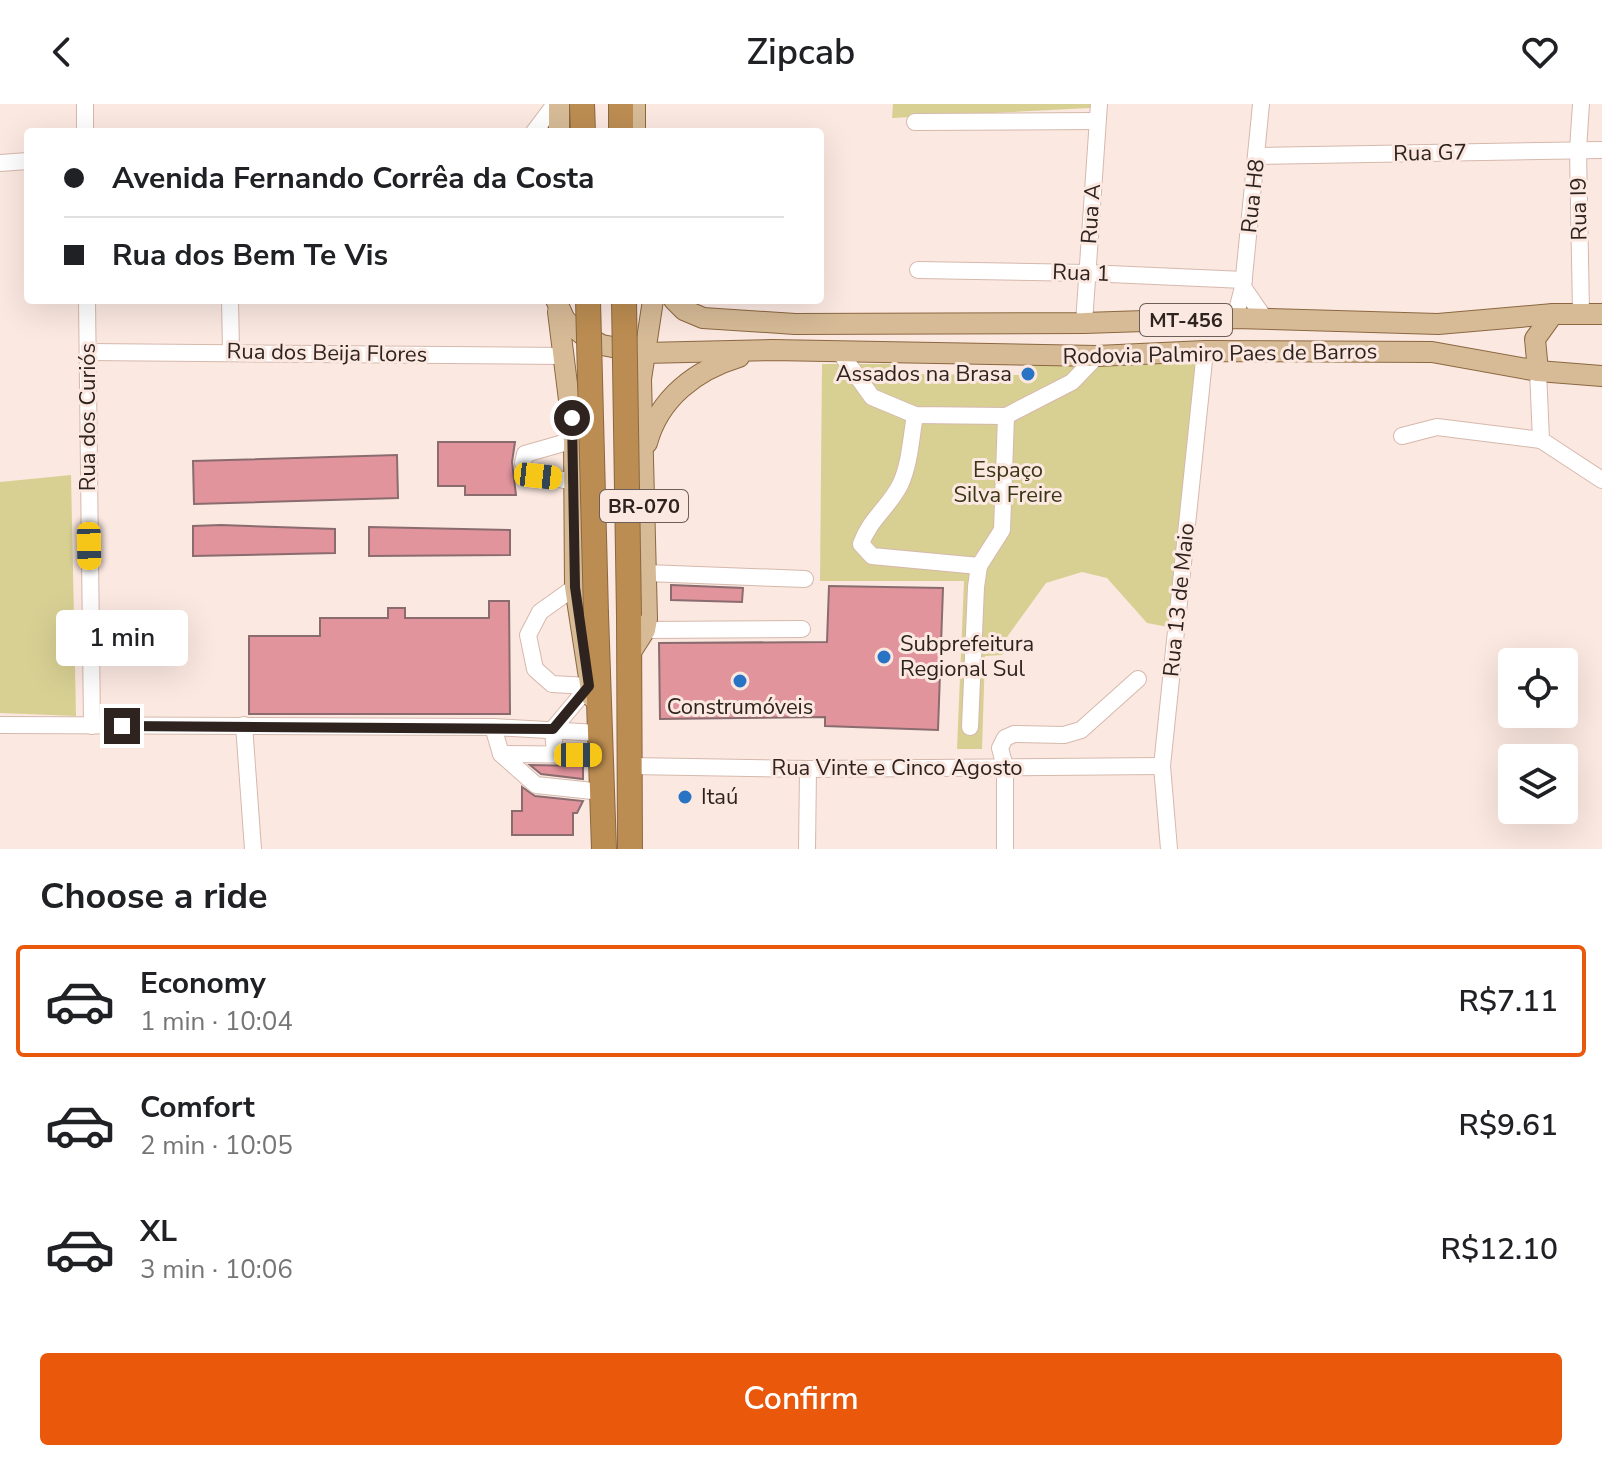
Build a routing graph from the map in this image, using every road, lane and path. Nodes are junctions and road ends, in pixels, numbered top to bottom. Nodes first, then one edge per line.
1 (85, 104) edge
2 (557, 104) edge
3 (582, 104) edge
4 (621, 104) edge
5 (635, 104) edge
6 (1261, 104) edge
7 (1581, 104) edge
8 (1098, 112) edge
9 (915, 122) dead end
10 (85, 128) edge
11 (537, 128) edge
12 (559, 128) edge
13 (583, 128) edge
14 (621, 128) edge
15 (635, 128) edge
16 (1578, 150) junction
17 (1602, 150) edge
18 (1258, 156) junction
19 (24, 161) edge
20 (0, 163) edge
21 (918, 270) dead end
22 (1087, 273) junction
23 (1243, 284) junction
24 (87, 304) edge
25 (230, 304) edge
26 (557, 304) edge
27 (558, 304) edge
28 (588, 304) edge
29 (624, 304) edge
30 (652, 304) edge
31 (679, 304) edge
32 (1581, 313) junction
33 (1553, 314) junction
34 (1602, 314) edge
35 (1235, 318) junction
36 (1265, 319) junction
37 (1084, 323) junction
38 (772, 350) junction
39 (231, 351) junction
40 (839, 351) junction
41 (1205, 351) junction
42 (88, 352) junction
43 (644, 353) junction
44 (565, 356) junction
45 (1097, 356) junction
46 (1538, 371) junction
47 (1602, 376) edge
48 (915, 415) junction
49 (1006, 416) junction
50 (1402, 436) dead end
51 (574, 440) junction
52 (1541, 440) junction
53 (643, 458) junction
54 (1602, 480) edge
55 (574, 482) junction
56 (979, 566) junction
57 (646, 573) junction
58 (805, 579) dead end
59 (575, 587) junction
60 (637, 623) junction
61 (802, 629) dead end
62 (1138, 679) dead end
63 (589, 686) junction
64 (0, 725) edge
65 (244, 725) junction
66 (92, 726) junction
67 (493, 727) junction
68 (970, 727) dead end
69 (553, 729) junction
70 (599, 737) junction
71 (501, 754) junction
72 (555, 754) junction
73 (631, 766) junction
74 (1162, 766) junction
75 (1005, 767) junction
76 (808, 769) junction
77 (602, 792) junction
78 (253, 849) edge
79 (604, 849) edge
80 (630, 849) edge
81 (807, 849) edge
82 (1005, 849) edge
83 (1169, 849) edge

1 - 10 street
2 - 11 street
2 - 12 main road
3 - 13 highway
4 - 14 highway
5 - 15 main road
6 - 18 street, Rua H8
7 - 16 street, Rua I9
8 - 9 street
8 - 22 street, Rua A
16 - 17 street, Rua G7
16 - 18 street, Rua G7
16 - 32 street, Rua I9
18 - 23 street, Rua H8
19 - 20 street
21 - 22 street, Rua 1
22 - 23 street, Rua 1
22 - 37 street, Rua A
23 - 35 street, Rua H8
23 - 36 street
24 - 42 street, Rua dos Curiós
25 - 39 street
26 - 44 main road, BR-070
27 - 43 main road, BR-070
28 - 70 highway, bridge
29 - 60 highway, bridge
30 - 43 main road, BR-070
31 - 37 main road, Rodovia Palmiro Paes de Barros / MT-456
32 - 33 main road, Rodovia Palmiro Paes de Barros / MT-456
32 - 34 main road, Rodovia Palmiro Paes de Barros / MT-456
33 - 36 main road, Rodovia Palmiro Paes de Barros / MT-456
33 - 46 main road
35 - 36 main road, Rodovia Palmiro Paes de Barros / MT-456
35 - 37 main road, Rodovia Palmiro Paes de Barros / MT-456
38 - 40 main road, Rodovia Palmiro Paes de Barros / MT-456
38 - 43 main road, Rodovia Palmiro Paes de Barros / MT-456
38 - 53 main road, MT-456
39 - 42 street, Rua dos Beija Flores
39 - 44 street, Rua dos Beija Flores
40 - 45 main road, Rodovia Palmiro Paes de Barros / MT-456
40 - 48 street
41 - 45 main road, Rodovia Palmiro Paes de Barros / MT-456
41 - 46 main road, Rodovia Palmiro Paes de Barros / MT-456
41 - 74 street, Rua 13 de Maio
42 - 66 street, Rua dos Curiós
43 - 53 main road, BR-070
44 - 51 main road, BR-070
45 - 49 street
46 - 47 main road, Rodovia Palmiro Paes de Barros / MT-456
46 - 52 street
48 - 49 street
48 - 56 street
49 - 56 street
50 - 52 street
51 - 55 main road, BR-070
51 - 55 street
52 - 54 street
53 - 57 main road, BR-070
55 - 59 main road, BR-070
56 - 68 street
57 - 58 street
57 - 60 main road, BR-070
59 - 63 main road, BR-070
59 - 63 street
60 - 61 street
60 - 73 highway
62 - 75 street
63 - 69 street
63 - 70 main road, BR-070
64 - 66 street
65 - 66 street
65 - 67 street
65 - 78 street
67 - 69 street
67 - 71 street
69 - 70 street
69 - 72 street
70 - 72 street
70 - 77 highway
71 - 72 street
71 - 77 street
73 - 76 street, Rua Vinte e Cinco Agosto
73 - 80 highway
74 - 75 street, Rua Vinte e Cinco Agosto
74 - 83 street, Rua 13 de Maio
75 - 76 street, Rua Vinte e Cinco Agosto
75 - 82 street
76 - 81 street
77 - 79 highway

